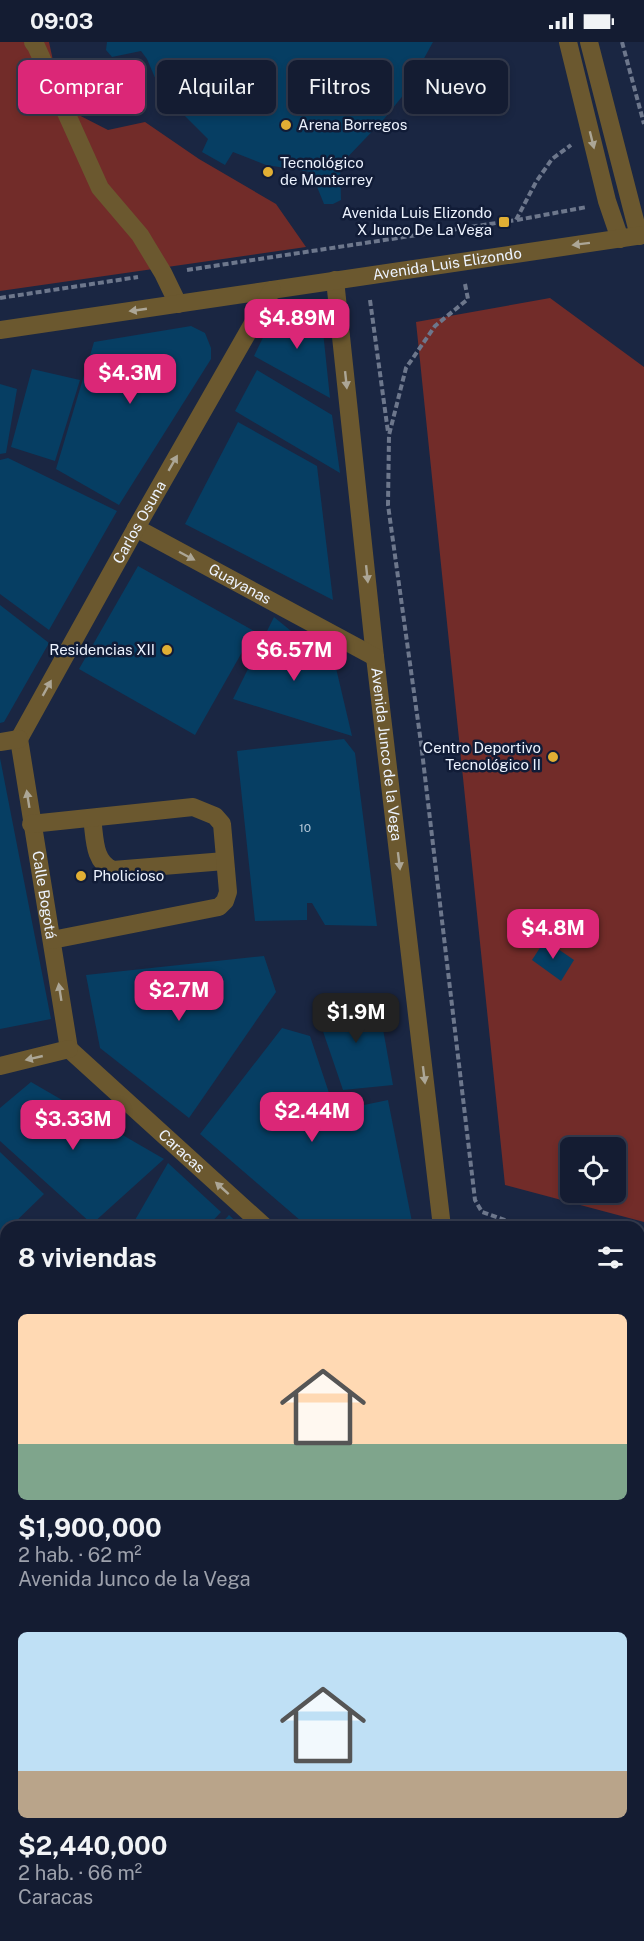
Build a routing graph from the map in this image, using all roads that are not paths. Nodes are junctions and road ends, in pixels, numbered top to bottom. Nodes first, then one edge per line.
1 (33, 42) edge
2 (568, 42) edge
3 (589, 42) edge
4 (634, 236) edge
5 (335, 280) junction
6 (272, 290) junction
7 (178, 304) junction
8 (0, 330) edge
9 (136, 528) junction
10 (375, 657) junction
11 (19, 739) junction
12 (0, 742) edge
13 (92, 818) junction
14 (32, 824) junction
15 (225, 861) junction
16 (52, 940) junction
17 (69, 1049) junction
18 (0, 1066) edge
19 (259, 1221) edge
20 (441, 1221) edge

1 - 7 street
2 -> 4 street
3 - 4 street
4 -> 5 street, Avenida Luis Elizondo
5 - 6 street, Avenida Luis Elizondo
5 -> 10 street, Avenida Junco de la Vega
6 - 7 street, Avenida Luis Elizondo
9 -> 6 street, Carlos Osuna
7 -> 8 street, Avenida Luis Elizondo
9 -> 10 street, Guayanas
11 -> 9 street, Carlos Osuna
10 -> 20 street, Avenida Junco de la Vega
11 - 12 street
14 -> 11 street, Calle Bogotá
13 - 14 street
13 - 15 street
13 - 15 street
14 - 16 street, Calle Bogotá
15 - 16 street
17 -> 16 street, Calle Bogotá
17 -> 18 street
19 -> 17 street, Caracas

